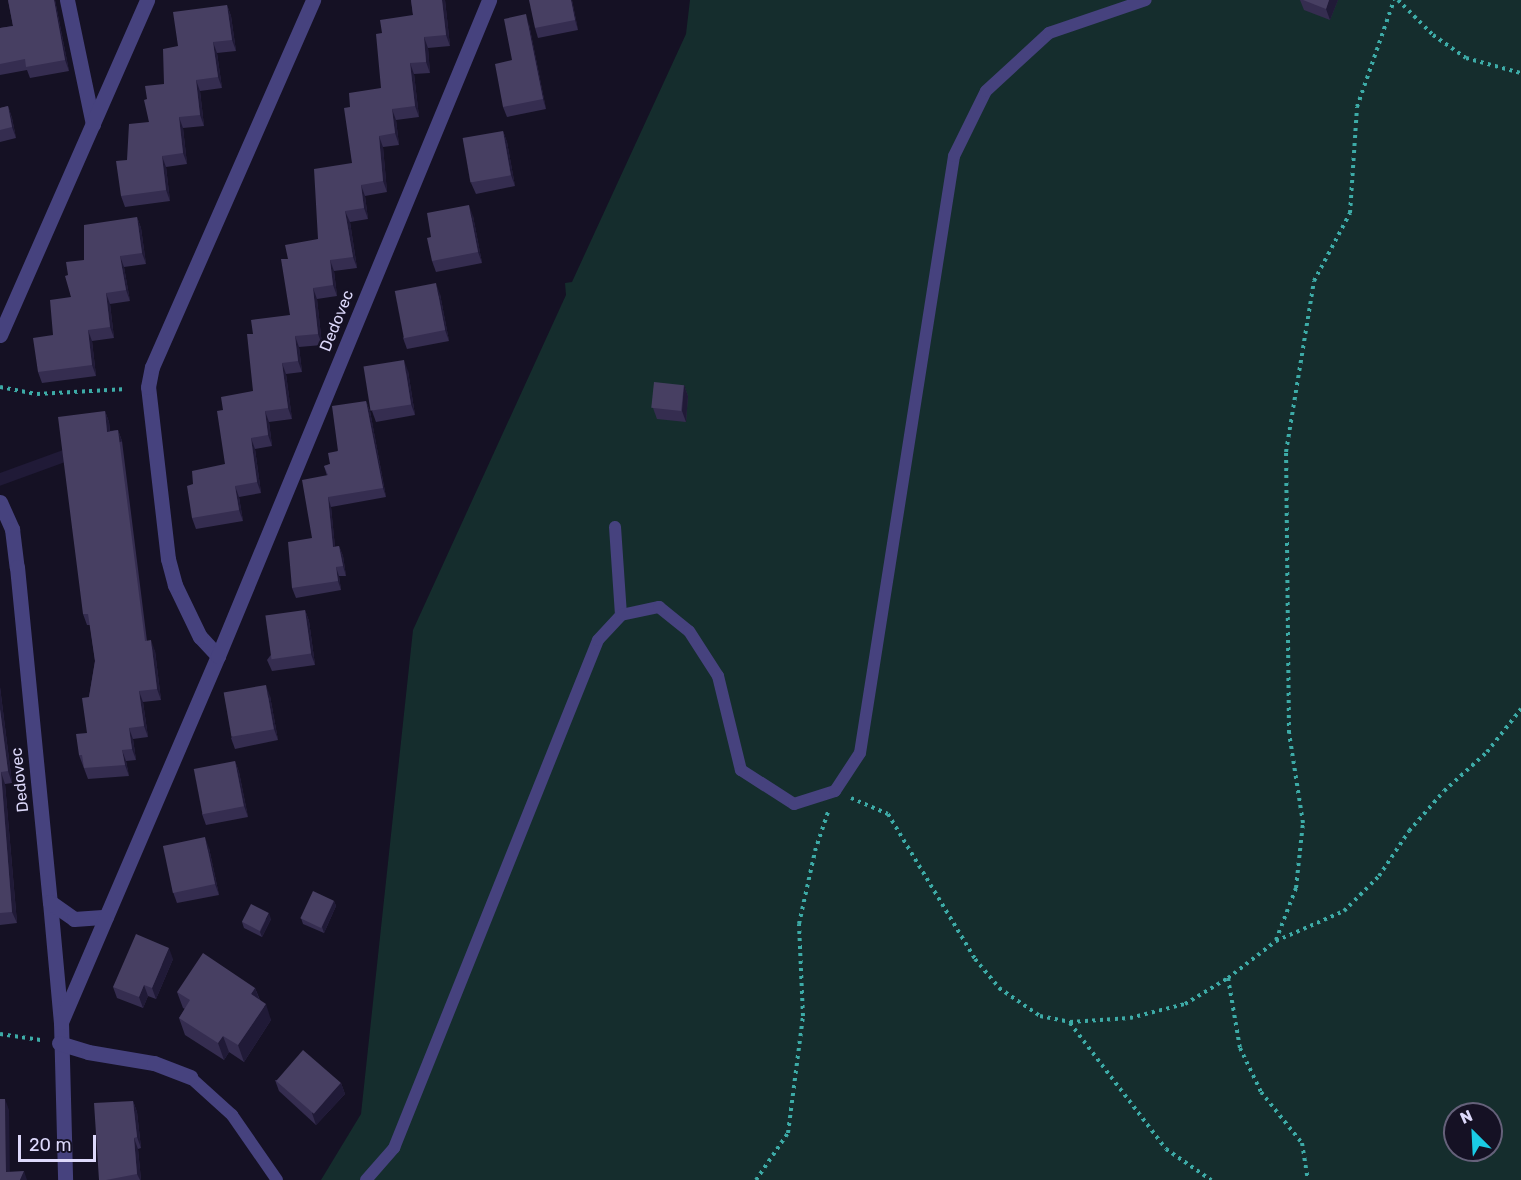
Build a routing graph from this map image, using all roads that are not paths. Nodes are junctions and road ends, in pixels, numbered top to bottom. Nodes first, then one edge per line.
1 (68, 0) edge
2 (147, 0) edge
3 (314, 0) edge
4 (489, 0) edge
5 (1146, 0) edge
6 (93, 124) junction
7 (0, 335) edge
8 (0, 502) edge
9 (615, 527) dead end
10 (621, 615) junction
11 (218, 656) junction
12 (50, 902) junction
13 (106, 917) junction
14 (61, 1022) junction
15 (59, 1043) junction
16 (190, 1077) joint
17 (65, 1180) edge
18 (277, 1180) edge
19 (366, 1180) edge

1 - 6 street
2 - 6 street
3 - 11 street
4 - 11 street, Dedovec
5 - 10 lane
6 - 7 street
8 - 12 street, Dedovec
9 - 10 lane
10 - 19 lane
11 - 13 street, Dedovec
12 - 13 street
12 - 14 street, Dedovec
13 - 14 street, Dedovec
14 - 15 street, Dedovec
15 - 16 street
15 - 17 street, Dedovec
16 - 18 lane

